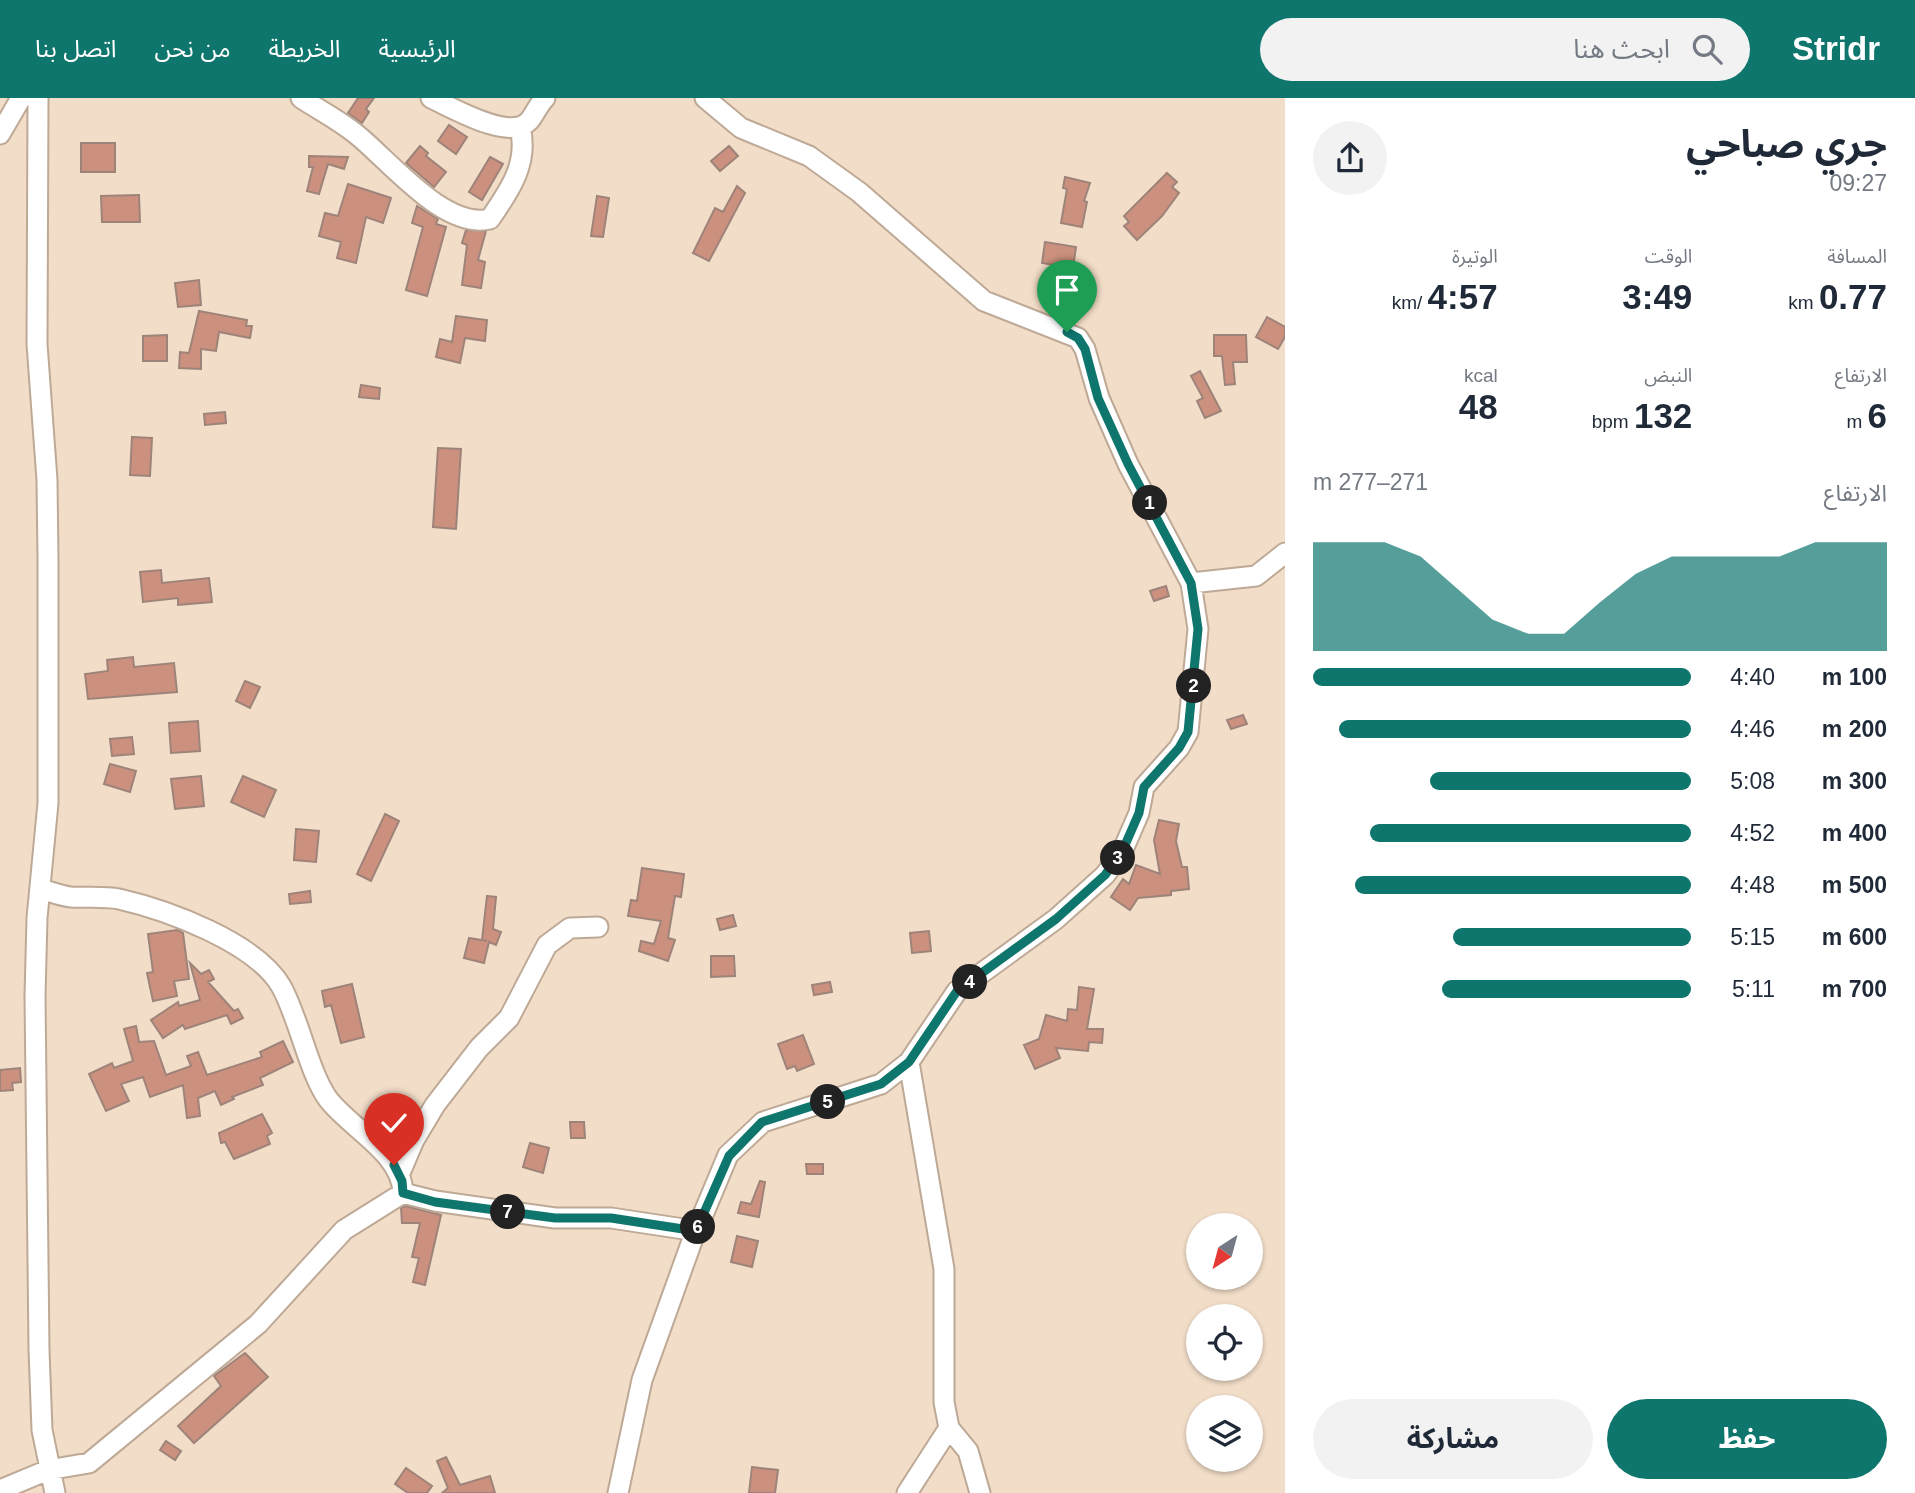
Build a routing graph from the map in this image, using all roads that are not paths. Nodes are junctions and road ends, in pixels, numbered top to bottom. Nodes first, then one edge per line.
1 (21, 98) edge
2 (38, 98) edge
3 (301, 98) edge
4 (431, 98) edge
5 (544, 98) edge
6 (705, 98) edge
7 (520, 127) junction
8 (0, 134) edge
9 (1285, 553) edge
10 (1191, 583) junction
11 (40, 888) junction
12 (598, 927) dead end
13 (909, 1062) junction
14 (400, 1173) junction
15 (403, 1193) junction
16 (696, 1231) junction
17 (949, 1428) junction
18 (48, 1470) junction
19 (0, 1490) edge
20 (55, 1493) edge
21 (618, 1493) edge
22 (907, 1493) edge
23 (980, 1493) edge

1 - 8 street
2 - 11 street
3 - 7 street
4 - 7 street
5 - 7 street
6 - 10 street
9 - 10 street
10 - 13 street
11 - 14 street
11 - 18 street
12 - 14 street
13 - 16 street
13 - 17 street
14 - 15 street
15 - 16 street
15 - 18 street
16 - 21 street
17 - 22 street
17 - 23 street
18 - 19 street
18 - 20 street

